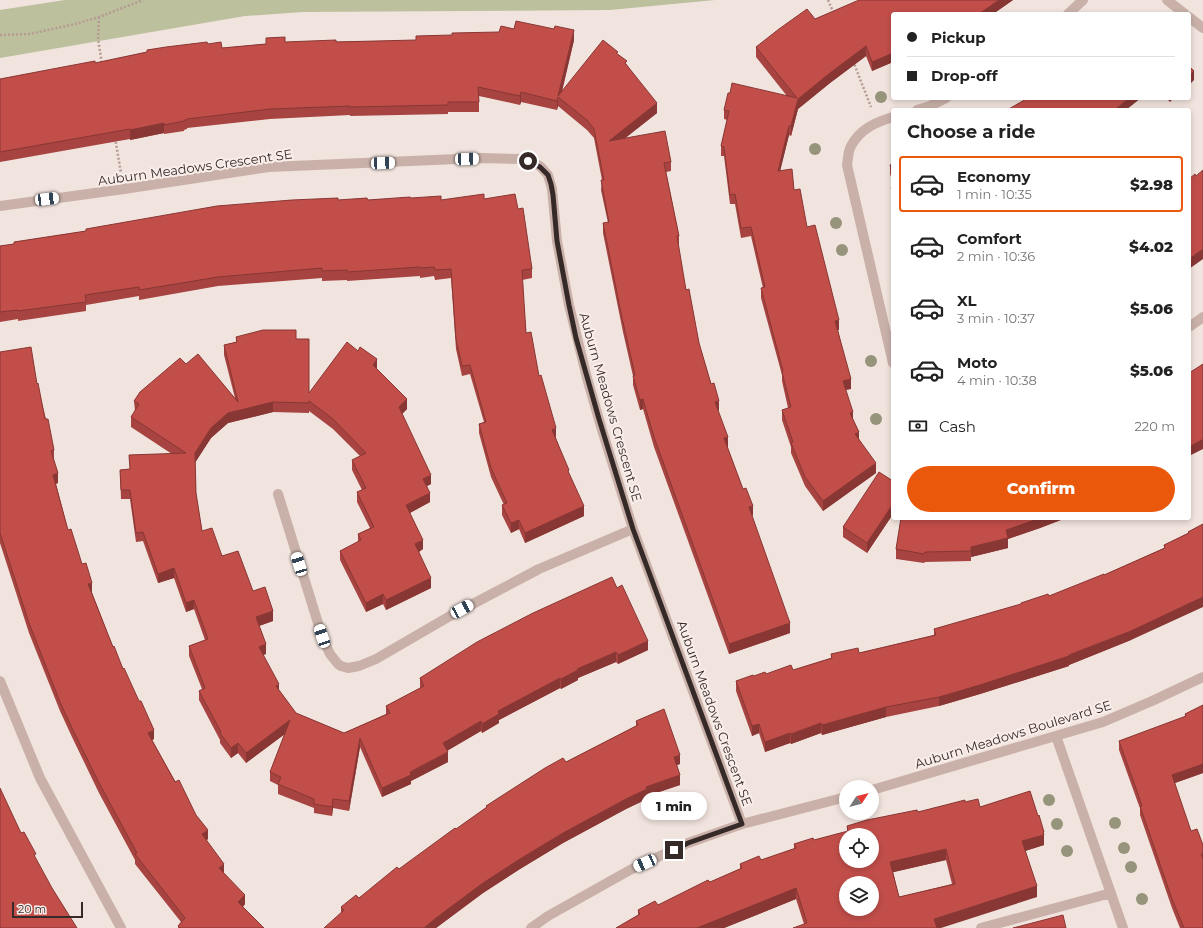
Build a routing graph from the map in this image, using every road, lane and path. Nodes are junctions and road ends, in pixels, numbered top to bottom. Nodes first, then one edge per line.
1 (143, 0) edge
2 (828, 0) edge
3 (1083, 0) edge
4 (1167, 0) edge
5 (1070, 12) edge
6 (1182, 12) edge
7 (834, 14) edge
8 (99, 17) junction
9 (1191, 19) edge
10 (1203, 28) edge
11 (0, 35) edge
12 (852, 57) edge
13 (103, 69) edge
14 (942, 100) edge
15 (923, 108) edge
16 (891, 118) edge
17 (876, 122) junction
18 (115, 137) edge
19 (124, 189) junction
20 (0, 206) edge
21 (1203, 317) edge
22 (1191, 326) edge
23 (891, 354) edge
24 (278, 494) dead end
25 (633, 529) junction
26 (1203, 677) edge
27 (0, 680) edge
28 (1056, 736) junction
29 (879, 788) edge
30 (839, 799) edge
31 (742, 824) junction
32 (1111, 893) junction
33 (121, 928) edge
34 (531, 928) edge
35 (982, 928) edge
36 (1123, 928) edge

1 - 8 path
2 - 7 path
3 - 5 street
4 - 6 street
8 - 11 path
8 - 13 path
9 - 10 street
12 - 17 path
14 - 15 street
16 - 17 street
17 - 23 street
18 - 19 path
19 - 20 street, Auburn Meadows Crescent SE
19 - 25 street, Auburn Meadows Crescent SE
21 - 22 street
24 - 25 street
25 - 31 street, Auburn Meadows Crescent SE
26 - 28 street, Auburn Meadows Boulevard SE
27 - 33 street
28 - 29 street, Auburn Meadows Boulevard SE
28 - 32 street
30 - 31 street
31 - 34 street
32 - 35 street
32 - 36 street

